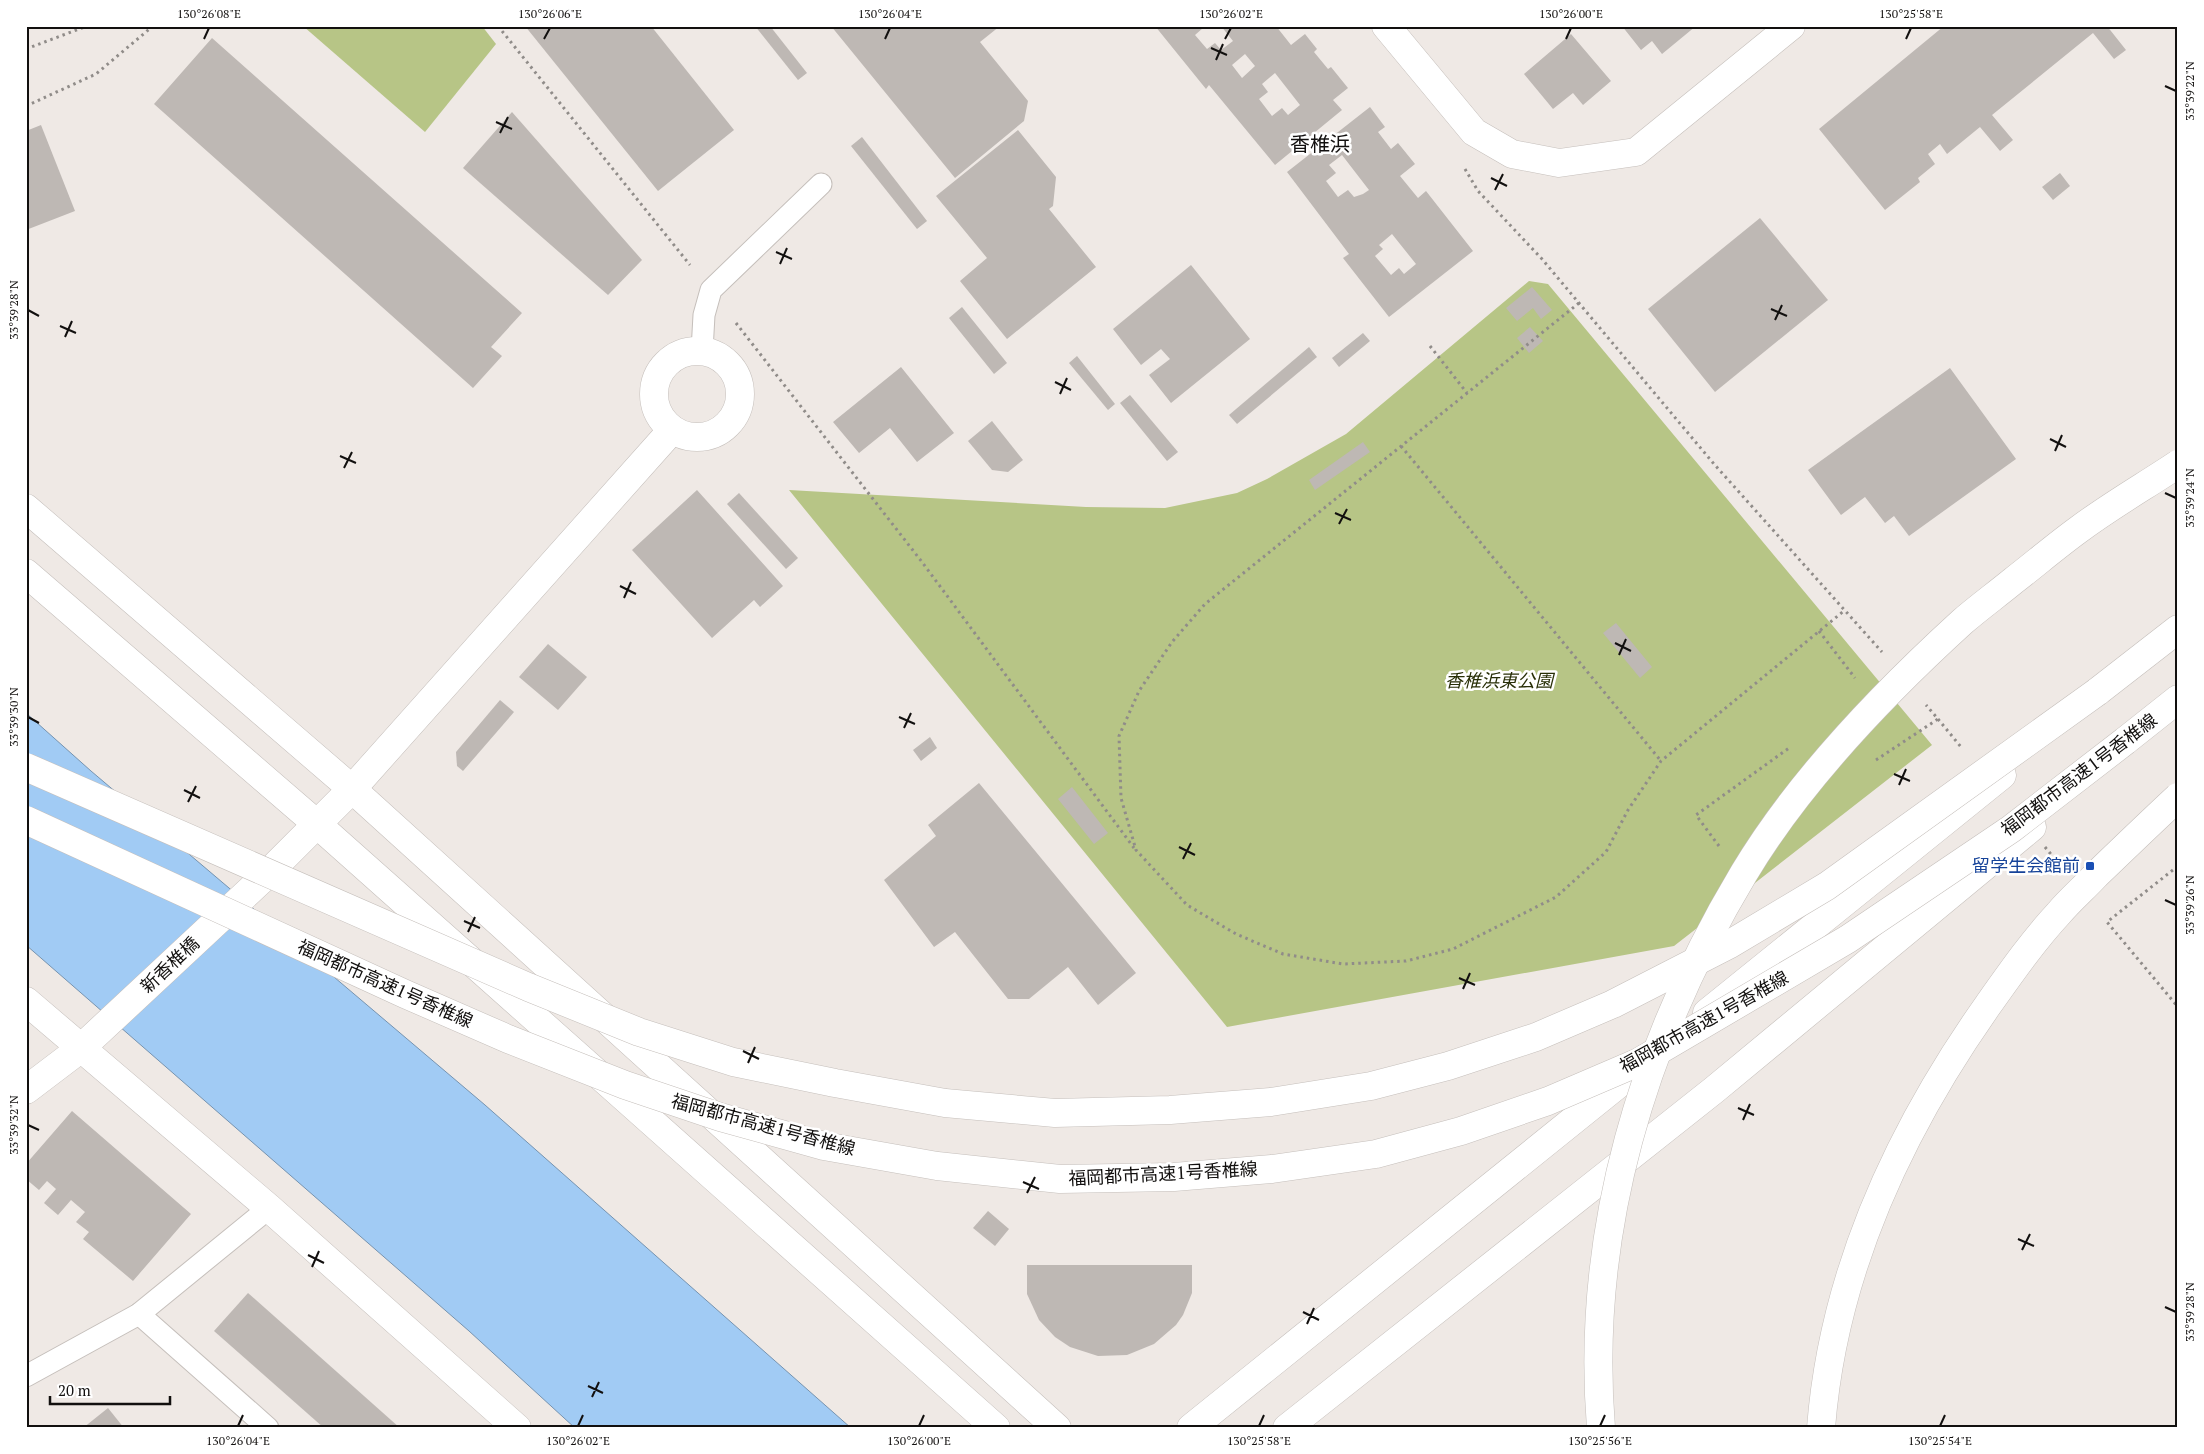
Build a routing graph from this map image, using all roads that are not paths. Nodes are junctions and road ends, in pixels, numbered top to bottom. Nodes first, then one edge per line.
1 (1386, 26) edge
2 (1791, 26) edge
3 (821, 184) dead end
4 (702, 351) junction
5 (672, 430) junction
6 (2178, 464) edge
7 (26, 508) edge
8 (26, 573) edge
9 (2178, 631) edge
10 (2178, 699) edge
11 (2178, 707) edge
12 (26, 767) edge
13 (352, 789) junction
14 (2178, 797) edge
15 (26, 820) edge
16 (318, 825) junction
17 (26, 1001) edge
18 (80, 1049) junction
19 (26, 1090) edge
20 (268, 1208) junction
21 (139, 1314) junction
22 (26, 1376) edge
23 (268, 1428) edge
24 (517, 1428) edge
25 (996, 1428) edge
26 (1056, 1428) edge
27 (1192, 1428) edge
28 (1286, 1428) edge
29 (1601, 1428) edge
30 (1821, 1428) edge

1 - 2 main road
3 - 4 lane
4 - 5 main road
4 - 5 main road
5 - 13 main road, 新香椎橋
6 - 29 main road, bridge
7 - 13 main road
8 - 16 main road
9 - 12 main road, bridge
9 - 27 main road
10 - 15 main road, 福岡都市高速1号香椎線, bridge
11 - 28 main road
13 - 16 main road, 新香椎橋
13 - 26 main road
14 - 30 main road, bridge
16 - 18 main road, 新香椎橋
16 - 25 main road
17 - 18 main road
18 - 19 main road, 新香椎橋
18 - 20 main road
20 - 21 lane
20 - 24 main road
21 - 22 lane
21 - 23 lane

